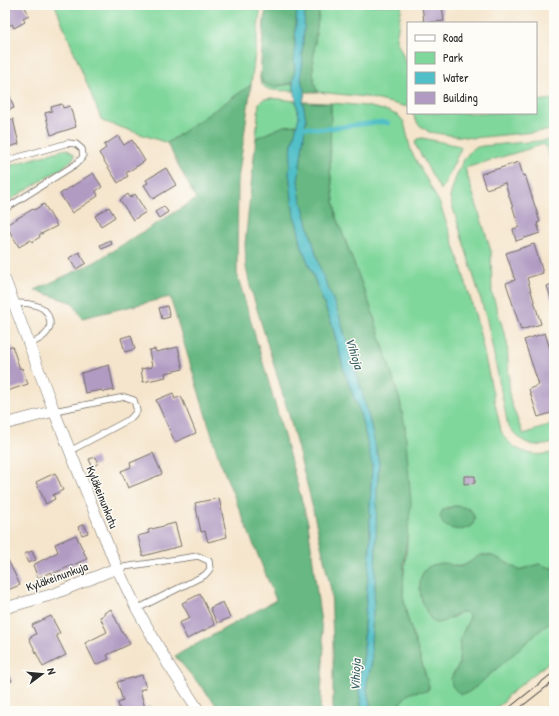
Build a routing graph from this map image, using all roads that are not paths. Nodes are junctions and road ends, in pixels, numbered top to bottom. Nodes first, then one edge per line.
1 (5, 161) edge
2 (5, 209) edge
3 (5, 280) edge
4 (14, 303) junction
5 (29, 344) junction
6 (54, 411) junction
7 (5, 424) edge
8 (70, 451) junction
9 (117, 568) junction
10 (5, 608) edge
11 (137, 609) junction
12 (199, 711) edge

1 - 2 lane
3 - 4 street, Kyläkeinunkatu
4 - 5 street, Kyläkeinunkatu
4 - 5 lane
5 - 6 street, Kyläkeinunkatu
6 - 7 street
6 - 8 street, Kyläkeinunkatu
6 - 8 lane
8 - 9 street, Kyläkeinunkatu
9 - 10 street, Kyläkeinunkuja
9 - 11 street, Kyläkeinunkatu
9 - 11 lane
11 - 12 street, Kyläkeinunkatu

